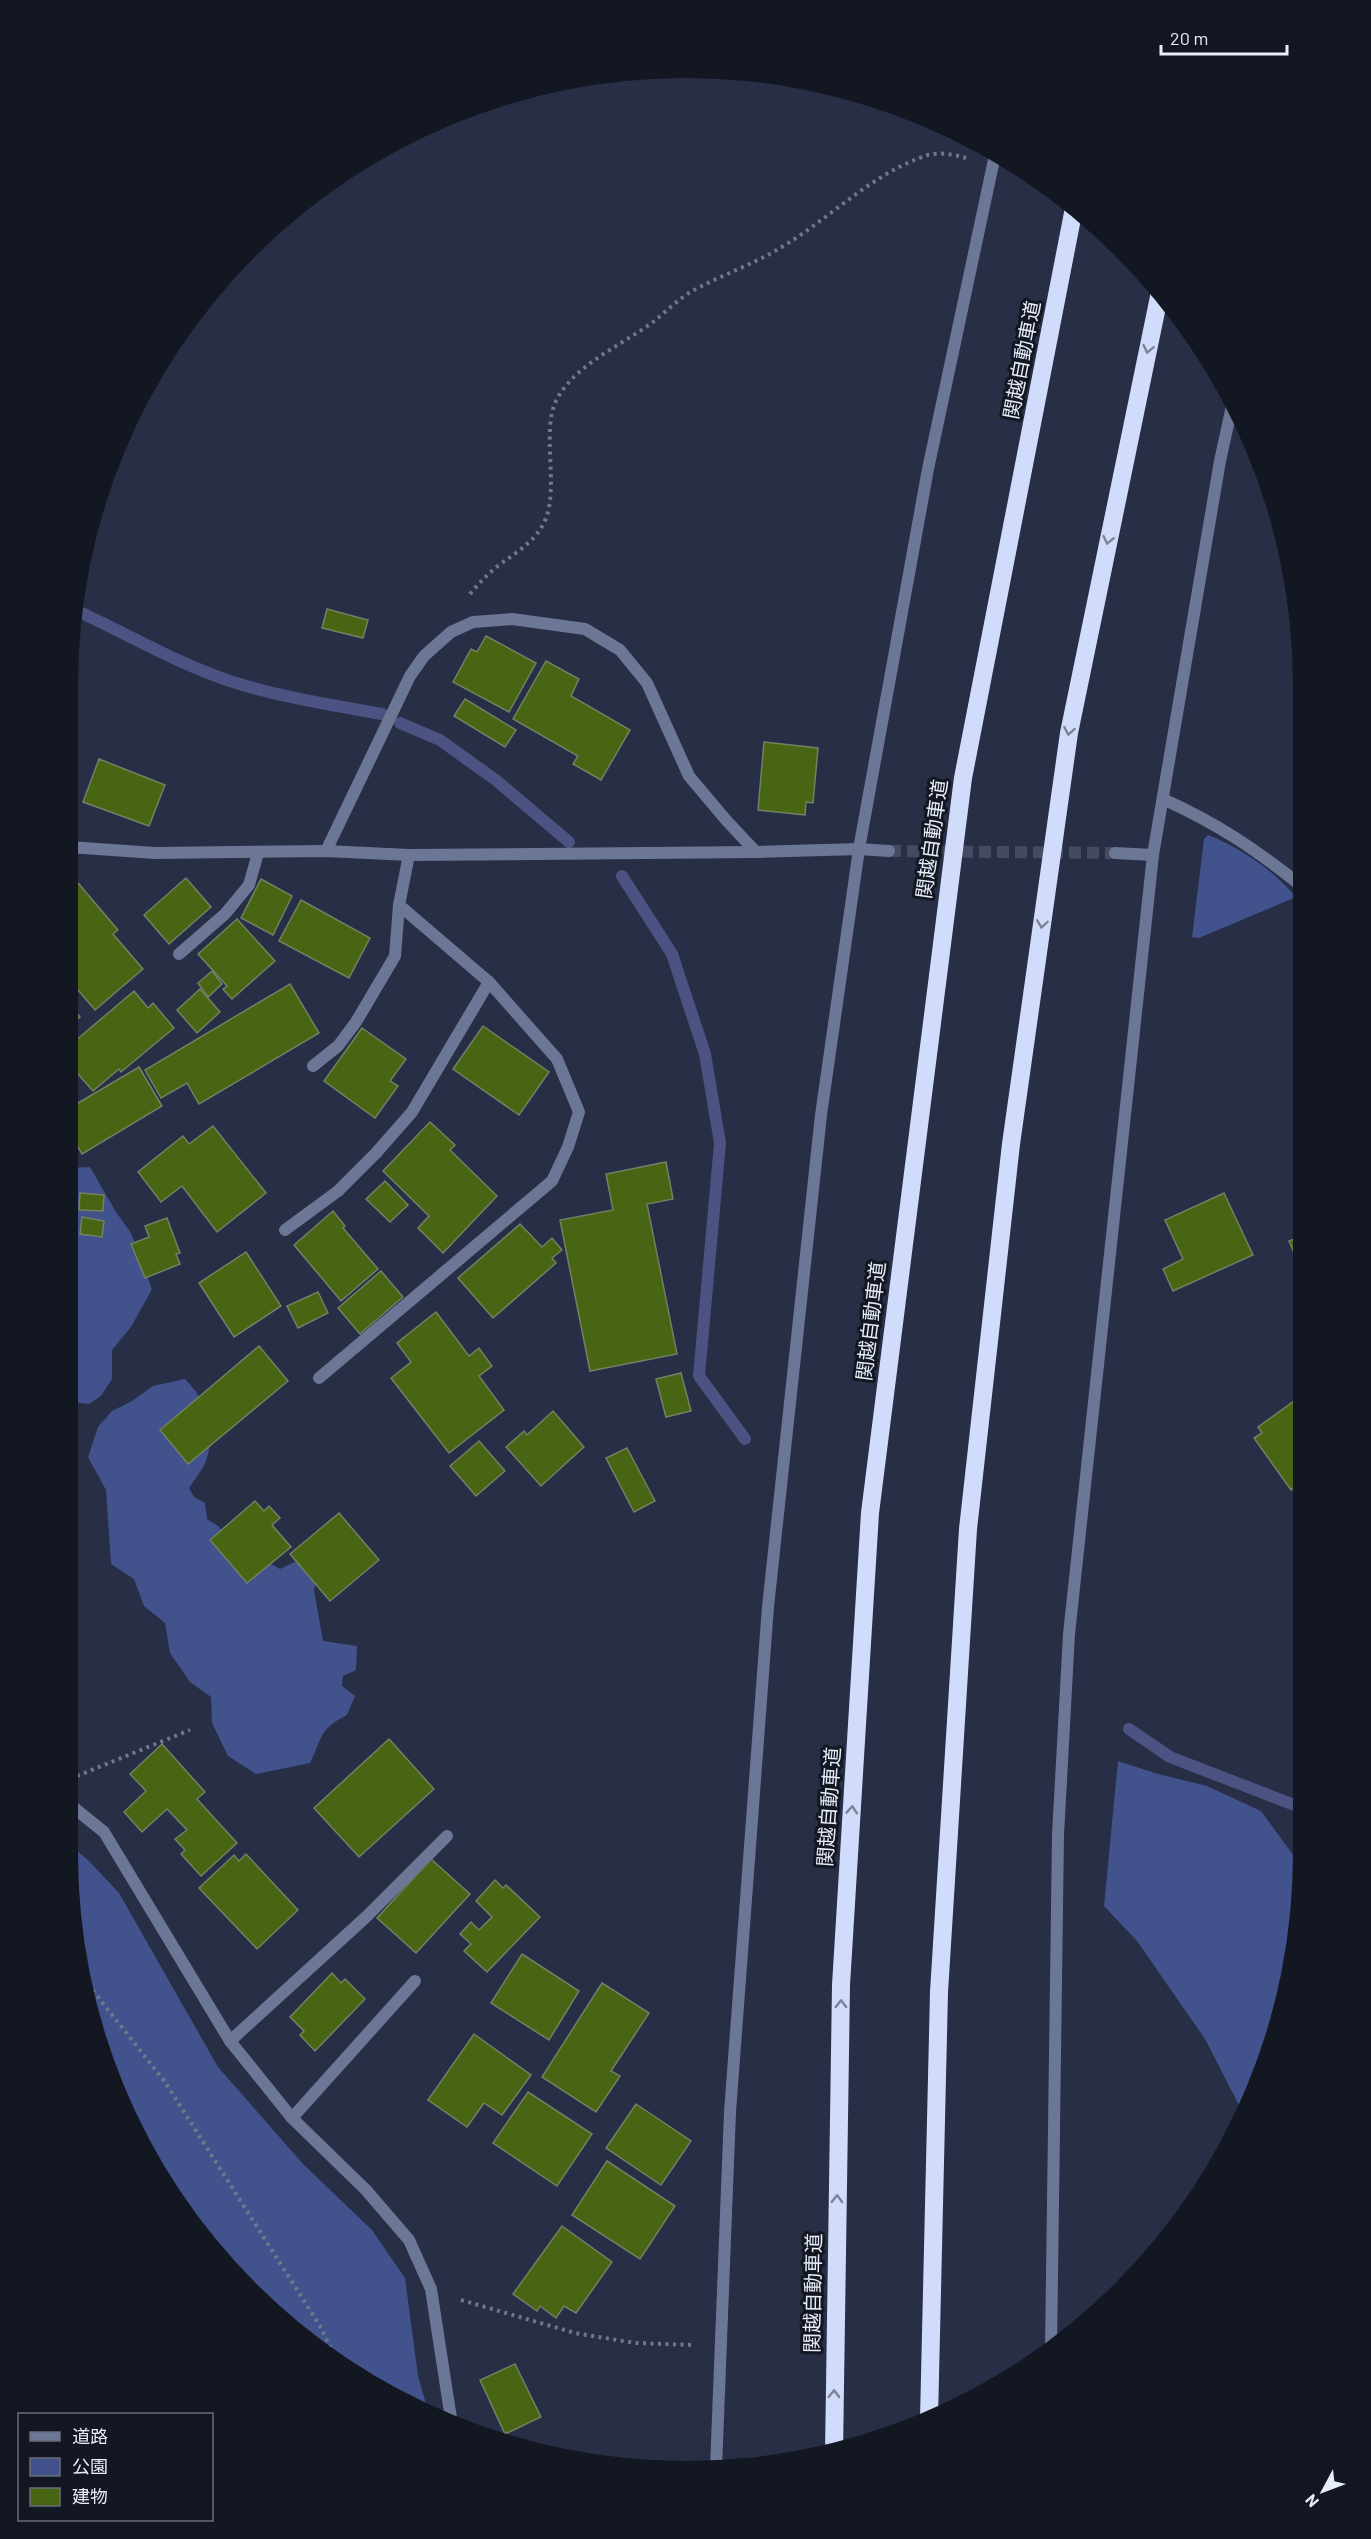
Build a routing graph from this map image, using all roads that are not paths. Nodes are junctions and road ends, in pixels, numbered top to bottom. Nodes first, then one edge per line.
1 (993, 161) edge
2 (1072, 218) edge
3 (1157, 304) edge
4 (1230, 416) edge
5 (1163, 799) junction
6 (78, 848) edge
7 (859, 849) junction
8 (326, 851) junction
9 (889, 851) tunnel mouth
10 (756, 852) junction
11 (258, 853) junction
12 (1115, 853) tunnel mouth
13 (409, 855) junction
14 (1153, 855) junction
15 (1293, 879) edge
16 (399, 905) junction
17 (179, 954) dead end
18 (489, 982) junction
19 (313, 1066) dead end
20 (285, 1230) dead end
21 (319, 1378) dead end
22 (78, 1811) edge
23 (447, 1836) dead end
24 (415, 1981) dead end
25 (230, 2041) junction
26 (292, 2118) junction
27 (1051, 2338) edge
28 (929, 2410) edge
29 (450, 2414) edge
30 (834, 2442) edge
31 (716, 2460) edge

1 - 7 street
30 -> 2 highway, 関越自動車道
3 -> 28 highway
4 - 5 street
5 - 14 street
5 - 15 street
6 - 11 street
7 - 9 street
7 - 10 street
7 - 31 street
8 - 10 street
8 - 11 street
8 - 13 street
10 - 13 street
11 - 17 street
12 - 14 street
13 - 16 street
14 - 27 street
16 - 18 street
16 - 19 street
18 - 20 street
18 - 21 street
22 - 25 street
23 - 25 street
24 - 26 street
25 - 26 street
26 - 29 street

